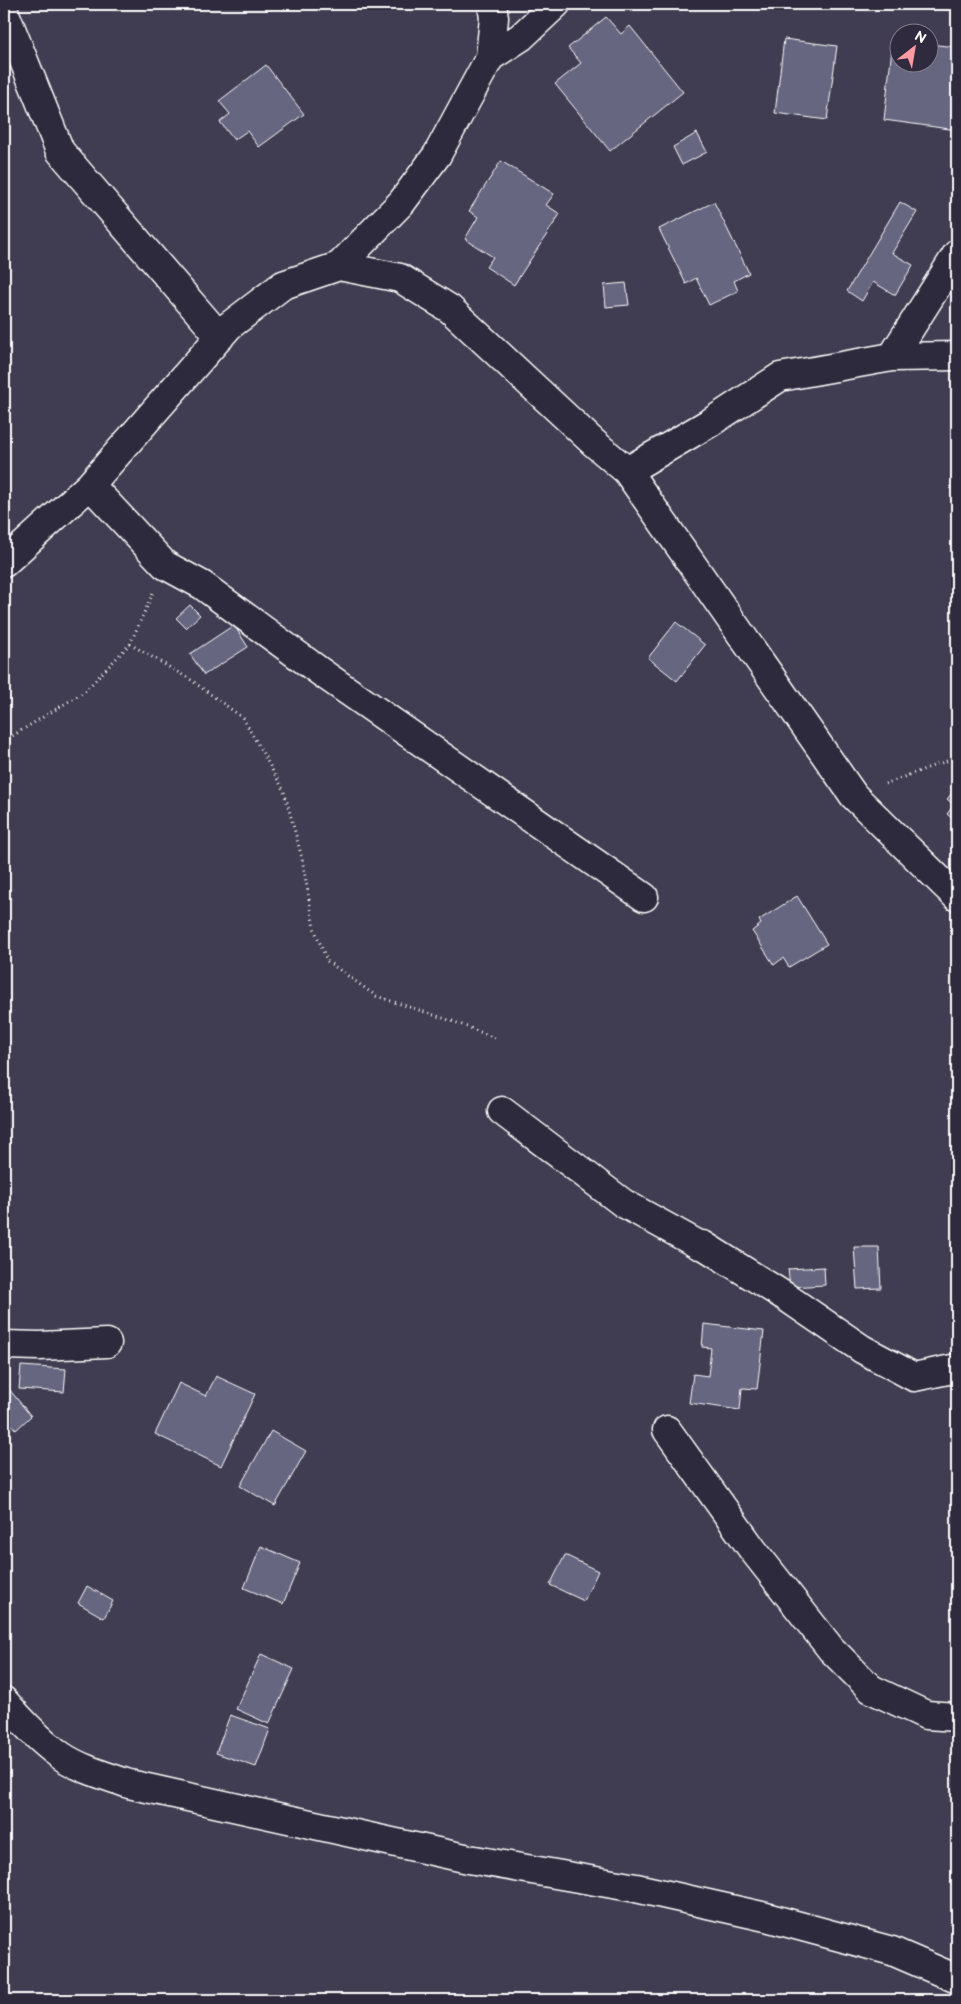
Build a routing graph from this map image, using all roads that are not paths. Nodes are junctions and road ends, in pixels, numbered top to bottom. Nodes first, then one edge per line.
1 (492, 4) edge
2 (556, 4) edge
3 (4, 11) edge
4 (490, 57) junction
5 (957, 254) edge
6 (339, 266) junction
7 (220, 337) junction
8 (957, 356) edge
9 (892, 357) junction
10 (627, 471) junction
11 (90, 486) junction
12 (4, 563) edge
13 (644, 897) dead end
14 (957, 897) edge
15 (502, 1111) dead end
16 (107, 1343) dead end
17 (4, 1345) edge
18 (957, 1368) edge
19 (667, 1430) dead end
20 (4, 1701) edge
21 (957, 1717) edge
22 (957, 1979) edge

1 - 4 street
2 - 4 street
3 - 7 street
4 - 6 street
5 - 9 street
6 - 7 street
6 - 10 street
7 - 11 street
8 - 9 street
9 - 10 street
10 - 14 street
11 - 12 street
11 - 13 street
15 - 18 street
16 - 17 street
19 - 21 street
20 - 22 street

